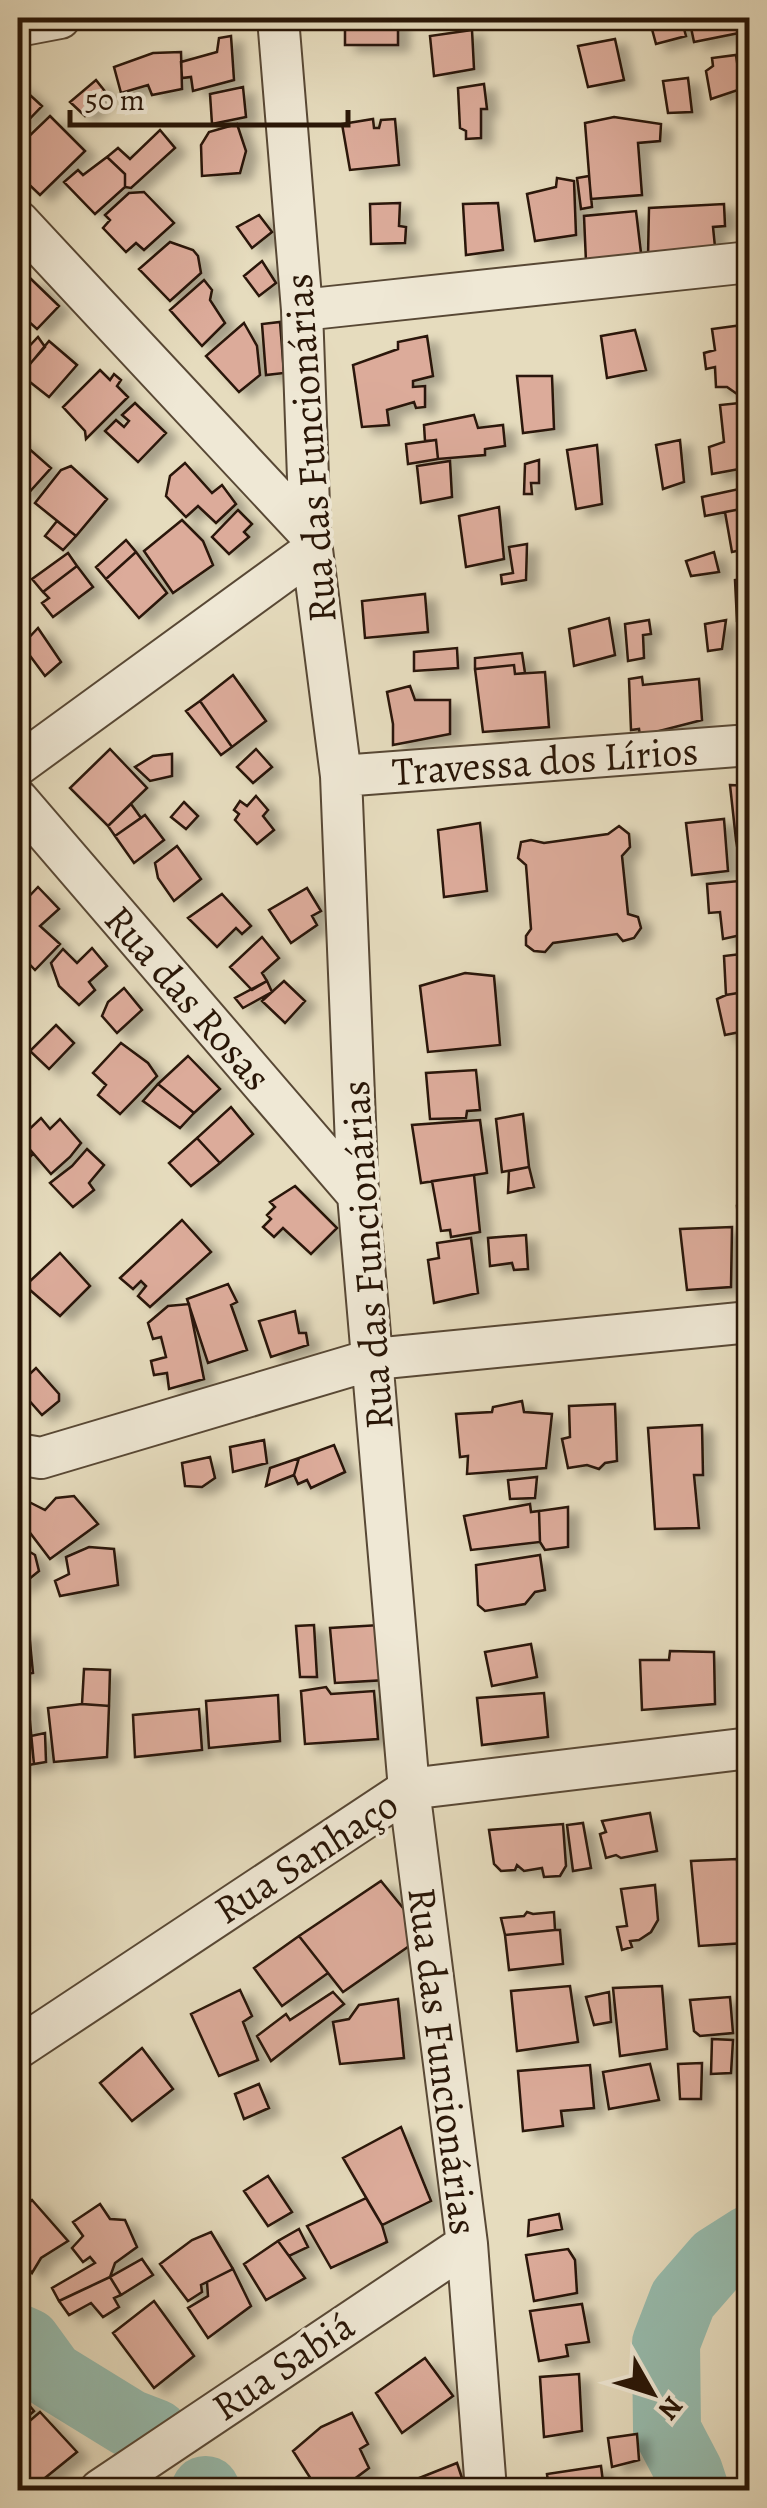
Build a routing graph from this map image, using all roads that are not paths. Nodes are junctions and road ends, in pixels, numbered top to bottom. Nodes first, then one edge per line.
1 (60, 18) edge
2 (278, 18) edge
3 (18, 26) edge
4 (18, 221) edge
5 (750, 262) edge
6 (302, 310) junction
7 (311, 542) junction
8 (750, 745) edge
9 (18, 764) edge
10 (341, 776) junction
11 (18, 800) edge
12 (358, 1195) junction
13 (750, 1322) edge
14 (374, 1359) junction
15 (18, 1454) edge
16 (750, 1748) edge
17 (409, 1789) junction
18 (18, 2048) edge
19 (466, 2244) junction
20 (100, 2490) edge
21 (486, 2490) edge

1 - 3 street
2 - 6 street, Rua das Funcionárias
4 - 7 street
5 - 6 street
6 - 7 street, Rua das Funcionárias
7 - 9 street
7 - 10 street, Rua das Funcionárias
8 - 10 street, Travessa dos Lírios
10 - 12 street, Rua das Funcionárias
11 - 12 street, Rua das Rosas
12 - 14 street, Rua das Funcionárias
13 - 14 street
14 - 15 street
14 - 17 street, Rua das Funcionárias
16 - 17 street, Rua Sanhaço
17 - 18 street, Rua Sanhaço
17 - 19 street, Rua das Funcionárias
19 - 20 street, Rua Sabiá
19 - 21 street, Rua das Funcionárias

